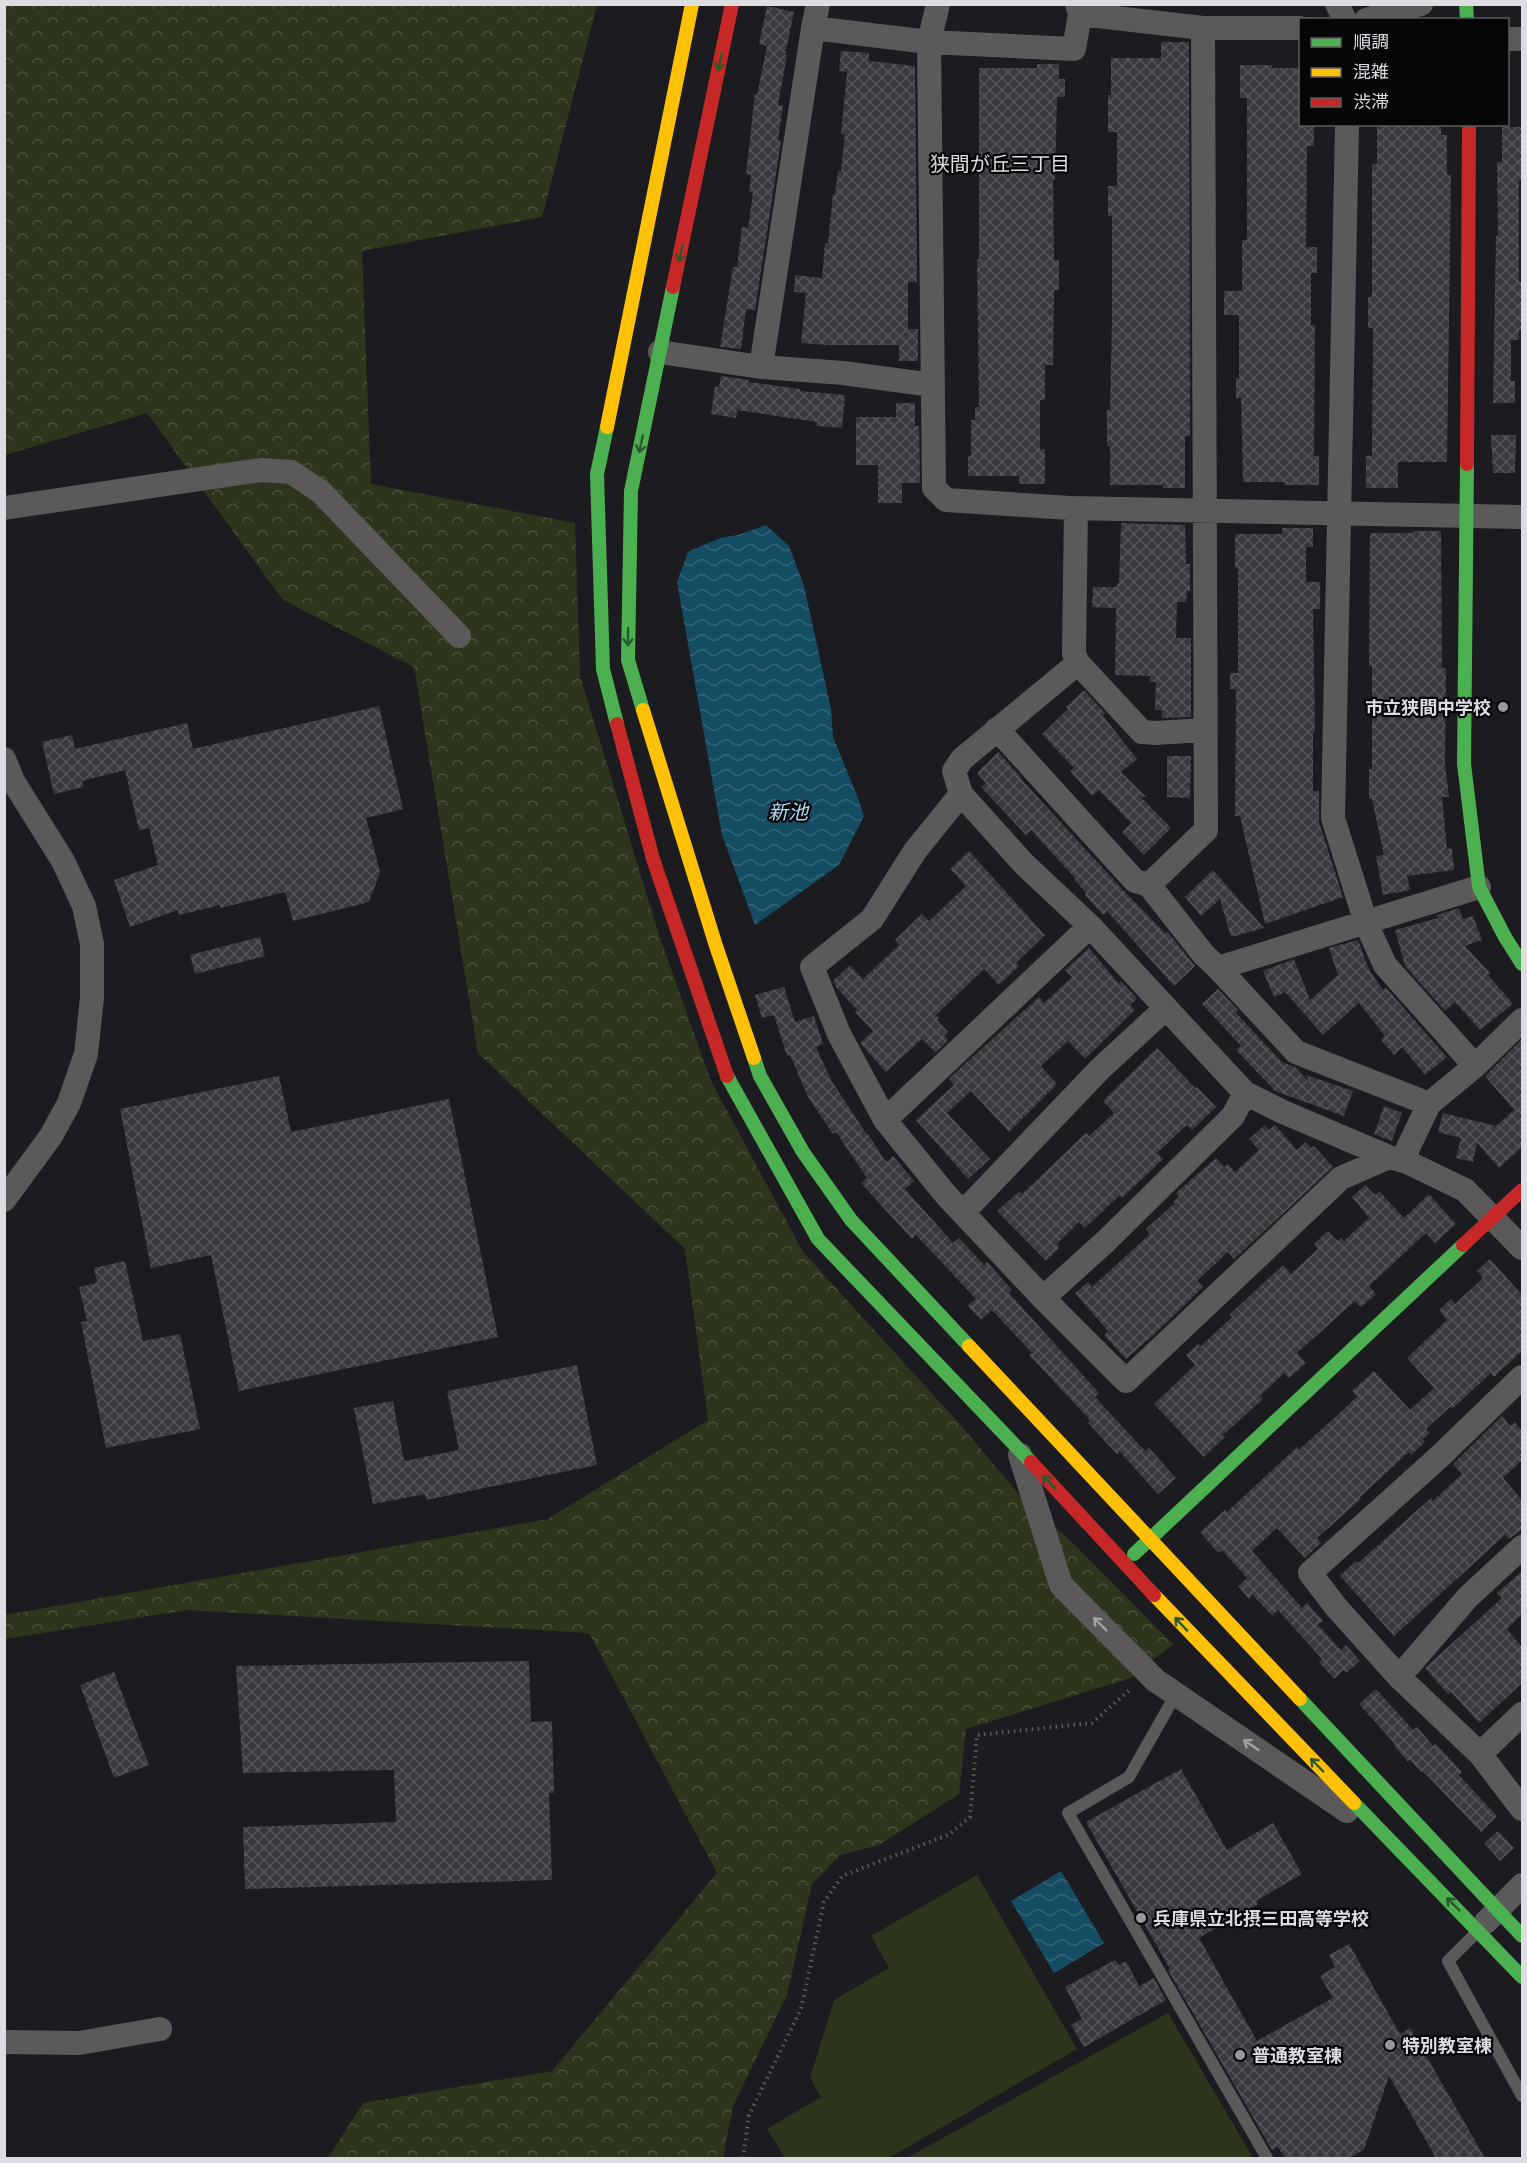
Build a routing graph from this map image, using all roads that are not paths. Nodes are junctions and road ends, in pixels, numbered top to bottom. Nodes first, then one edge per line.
1 (692, 4) edge
2 (732, 4) edge
3 (818, 4) edge
4 (938, 4) edge
5 (1337, 4) edge
6 (1422, 4) edge
7 (1079, 9) edge
8 (1344, 18) edge
9 (1373, 18) edge
10 (813, 28) junction
11 (1203, 28) junction
12 (1299, 28) edge
13 (929, 42) junction
14 (1347, 126) edge
15 (1469, 126) edge
16 (660, 351) junction
17 (761, 367) junction
18 (933, 385) junction
19 (4, 508) edge
20 (1076, 508) junction
21 (1205, 510) junction
22 (1339, 513) junction
23 (1465, 516) junction
24 (1522, 517) edge
25 (459, 636) dead end
26 (1078, 663) junction
27 (997, 729) junction
28 (1205, 730) junction
29 (4, 759) edge
30 (961, 794) junction
31 (1149, 885) junction
32 (1479, 887) junction
33 (1366, 921) junction
34 (1090, 926) junction
35 (1522, 964) edge
36 (1218, 968) junction
37 (1166, 1008) junction
38 (1522, 1020) edge
39 (1475, 1066) junction
40 (1245, 1093) junction
41 (1429, 1104) junction
42 (885, 1120) junction
43 (1398, 1160) junction
44 (1522, 1190) edge
45 (4, 1200) edge
46 (962, 1210) junction
47 (1492, 1218) junction
48 (1522, 1248) edge
49 (1043, 1298) junction
50 (1522, 1377) edge
51 (1019, 1449) junction
52 (1150, 1538) junction
53 (1522, 1547) edge
54 (1125, 1564) junction
55 (1399, 1677) junction
56 (1176, 1694) junction
57 (1522, 1714) edge
58 (1480, 1754) junction
59 (1522, 1809) edge
60 (1386, 1837) junction
61 (1522, 1885) edge
62 (1498, 1911) junction
63 (1478, 1930) junction
64 (1522, 1936) edge
65 (1522, 1977) edge
66 (160, 2029) dead end
67 (4, 2042) edge
68 (1522, 2096) edge
69 (1267, 2158) edge

1 - 51 street
2 -> 16 street
3 - 10 street
4 - 13 street
5 - 8 street
6 - 9 street
7 - 11 street
7 - 13 street
10 - 13 street
10 - 17 street
11 - 12 street
11 - 21 street
13 - 18 street
14 - 22 street
15 - 23 street
16 - 17 street
16 -> 52 street
17 - 18 street
18 - 20 street
19 - 25 street
20 - 21 street
20 - 26 street
21 - 22 street
21 - 28 street
22 - 23 street
22 - 33 street
23 - 24 street
23 - 32 street
26 - 27 street
26 - 28 street
27 - 30 street
27 - 31 street
28 - 31 street
29 - 45 street
30 - 34 street
30 - 42 street
31 - 36 street
32 - 33 street
32 - 35 street
33 - 36 street
33 - 39 street
34 - 37 street
34 - 42 street
36 - 41 street
37 - 40 street
37 - 46 street
38 - 39 street
39 - 41 street
40 - 43 street
40 - 49 street
41 - 43 street
42 - 46 street
43 - 47 street
43 - 49 street
44 - 47 street
46 - 49 street
47 - 48 street
47 - 52 street
50 - 55 street
54 -> 51 street
56 -> 51 street
52 - 54 street
52 - 62 street
53 - 55 street
60 -> 54 street
55 - 58 street
60 -> 56 street
56 - 69 lane
57 - 58 street
58 - 59 street
63 -> 60 street
61 - 62 street
62 - 63 street
62 - 64 street
63 - 65 street
63 - 68 lane
66 - 67 street

